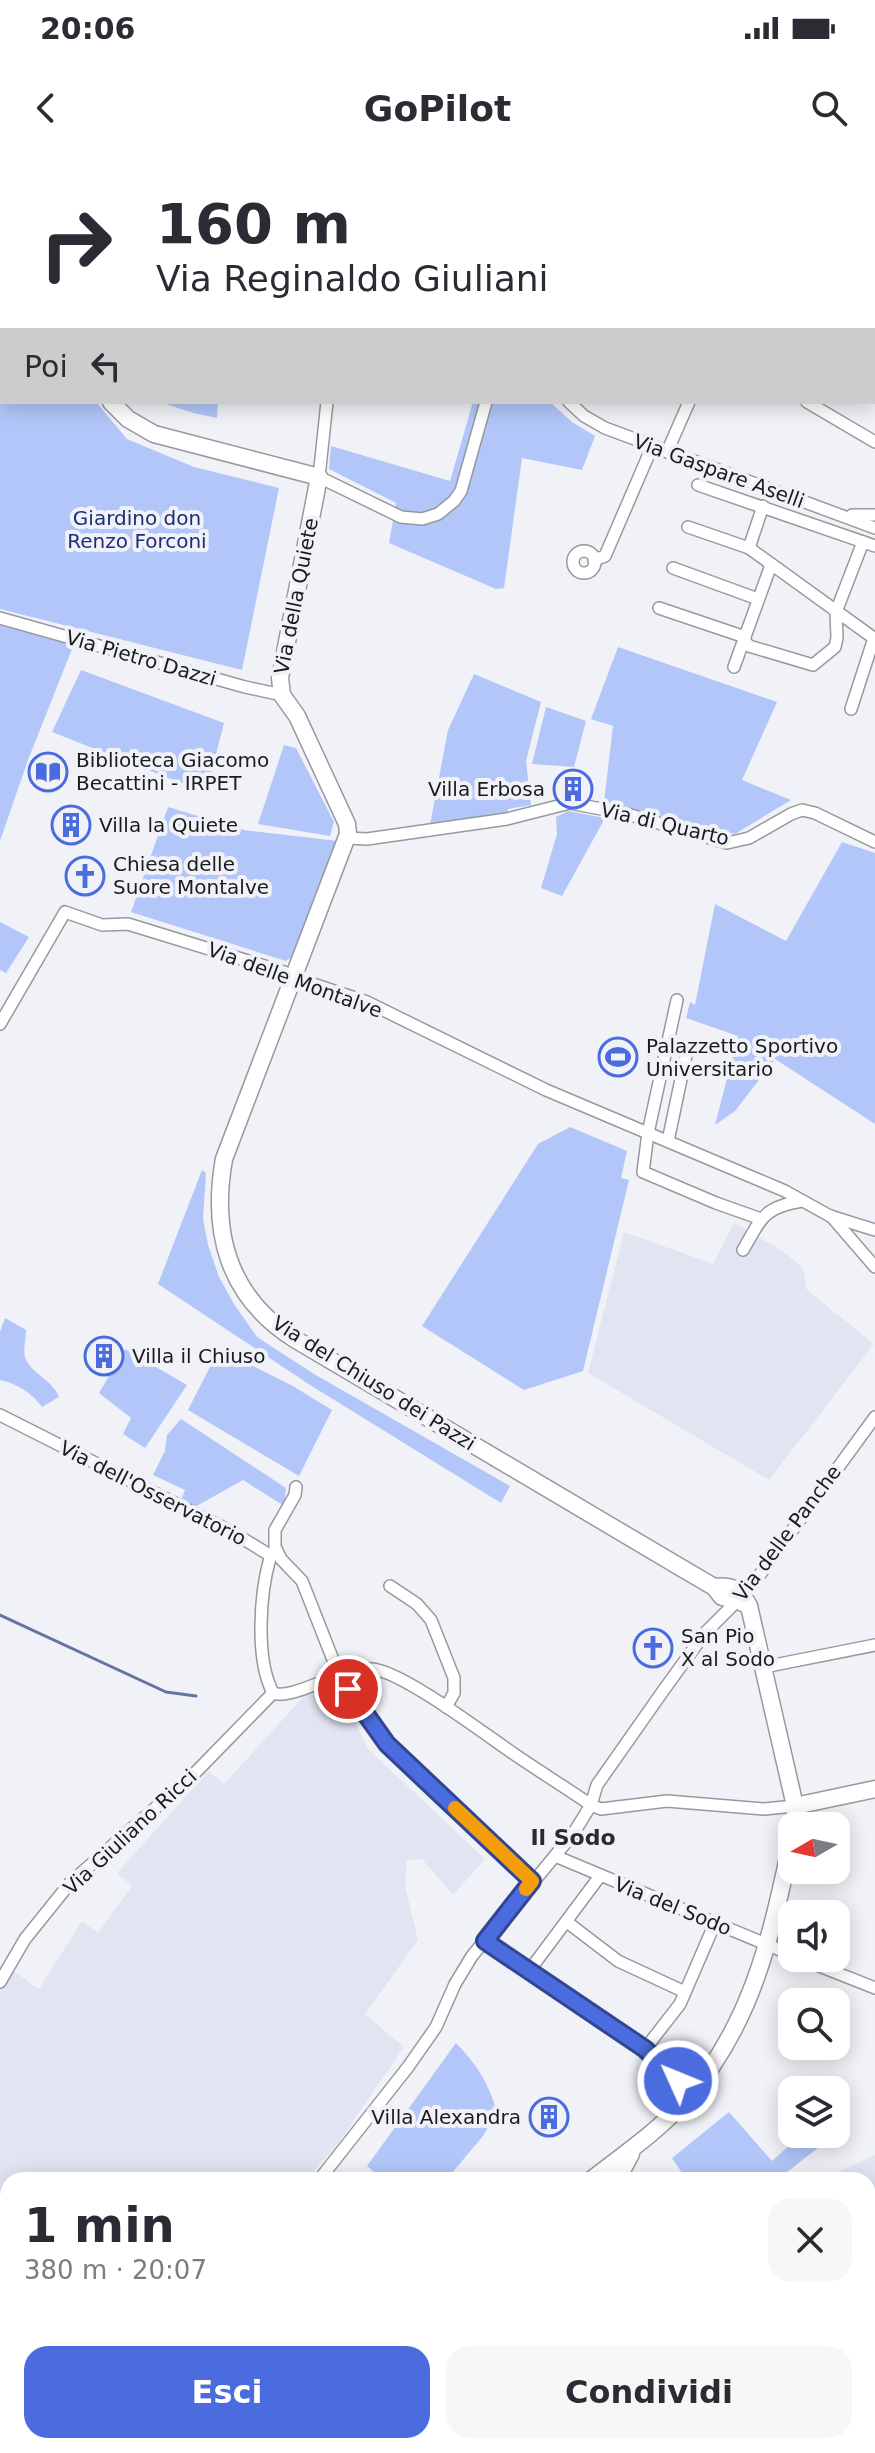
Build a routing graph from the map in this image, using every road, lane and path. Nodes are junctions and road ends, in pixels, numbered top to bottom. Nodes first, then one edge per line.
1 (113, 404) edge
2 (327, 404) edge
3 (485, 404) edge
4 (571, 404) edge
5 (688, 404) edge
6 (810, 404) edge
7 (875, 442) edge
8 (652, 447) junction
9 (667, 452) junction
10 (319, 477) junction
11 (698, 485) dead end
12 (763, 506) junction
13 (875, 515) edge
14 (843, 516) junction
15 (688, 527) dead end
16 (875, 528) edge
17 (863, 542) junction
18 (565, 545) dead end
19 (875, 546) edge
20 (749, 548) junction
21 (771, 565) junction
22 (673, 568) dead end
23 (758, 599) junction
24 (659, 608) dead end
25 (836, 612) junction
26 (0, 618) edge
27 (744, 638) junction
28 (874, 638) edge
29 (734, 667) dead end
30 (282, 695) junction
31 (851, 709) dead end
32 (348, 838) junction
33 (875, 842) edge
34 (293, 977) junction
35 (677, 1000) dead end
36 (0, 1024) edge
37 (688, 1046) dead end
38 (648, 1133) junction
39 (668, 1141) junction
40 (802, 1201) junction
41 (830, 1216) junction
42 (761, 1219) junction
43 (875, 1230) edge
44 (743, 1250) dead end
45 (875, 1267) edge
46 (0, 1415) edge
47 (875, 1417) edge
48 (296, 1487) dead end
49 (390, 1586) dead end
50 (743, 1600) junction
51 (875, 1645) edge
52 (764, 1667) junction
53 (339, 1675) junction
54 (348, 1689) dead end
55 (273, 1693) junction
56 (446, 1707) junction
57 (875, 1789) edge
58 (591, 1805) junction
59 (795, 1806) junction
60 (795, 1812) edge
61 (555, 1856) junction
62 (600, 1876) junction
63 (532, 1881) junction
64 (781, 1884) edge
65 (567, 1922) junction
66 (715, 1923) junction
67 (485, 1941) junction
68 (767, 1945) junction
69 (778, 1949) edge
70 (529, 1971) junction
71 (834, 1972) edge
72 (0, 1982) edge
73 (875, 1988) edge
74 (685, 1992) junction
75 (645, 2049) junction
76 (692, 2093) junction
77 (638, 2143) junction
78 (325, 2172) edge
79 (601, 2172) edge
80 (622, 2172) edge

1 - 10 main road
2 - 10 street
3 - 10 street
4 - 8 street, Via Gaspare Aselli
5 - 9 street
6 - 7 street
8 - 9 street, Via Gaspare Aselli
8 - 18 street
9 - 14 street, Via Gaspare Aselli
10 - 30 main road, Via della Quiete
11 - 12 street
12 - 17 street
12 - 20 street
13 - 14 street
14 - 16 street, Via Gaspare Aselli
15 - 20 street
17 - 19 street
17 - 25 street
20 - 21 street
21 - 23 street
21 - 25 street
22 - 23 street
23 - 27 street
24 - 27 street
25 - 27 street
25 - 28 street
26 - 30 street, Via Pietro Dazzi
27 - 29 street
28 - 31 street
30 - 32 main road, Via della Quiete
32 - 33 street, Via di Quarto
32 - 34 main road
34 - 36 street, Via delle Montalve
34 - 38 street, Via delle Montalve
34 - 50 main road, Via del Chiuso dei Pazzi
35 - 38 street
37 - 39 street
38 - 39 street, Via delle Montalve
38 - 42 street
39 - 40 street, Via delle Montalve
40 - 41 street, Via delle Montalve
40 - 42 street
41 - 43 street, Via delle Montalve
41 - 45 street
42 - 44 street
46 - 55 street, Via dell'Osservatorio
47 - 50 street, Via delle Panche
48 - 53 street
49 - 56 street
50 - 52 main road
50 - 58 street, Via delle Panche
51 - 52 street
52 - 59 main road
53 - 55 street
53 - 56 street
54 - 63 street
55 - 72 street, Via Giuliano Ricci
56 - 58 street
57 - 59 main road
58 - 59 street
58 - 61 street, Via delle Panche
59 - 60 main road
61 - 62 street, Via del Sodo
61 - 63 street, Via delle Panche
62 - 65 street
62 - 66 street, Via del Sodo
63 - 67 street, Via delle Panche
64 - 68 main road
65 - 70 street
65 - 74 street
66 - 68 street, Via del Sodo
66 - 74 street
67 - 70 street
67 - 78 street, Via delle Panche
68 - 69 street, Via del Sodo
68 - 76 main road
70 - 75 street
71 - 73 street
74 - 75 street
75 - 76 street
76 - 77 main road
77 - 79 main road
77 - 80 main road

